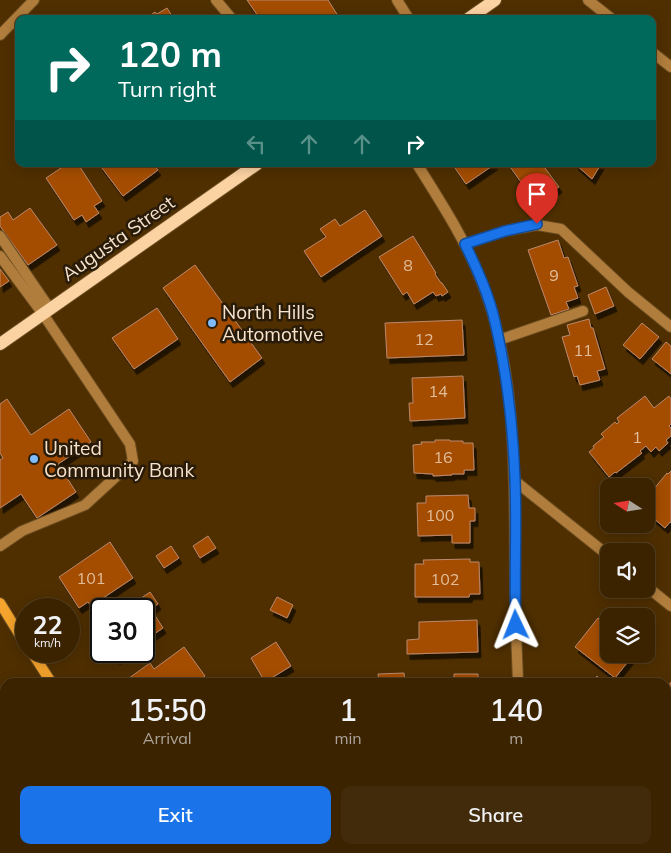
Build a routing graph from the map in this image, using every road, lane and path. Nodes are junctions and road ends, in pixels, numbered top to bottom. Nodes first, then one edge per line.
1 (34, 0) edge
2 (216, 0) edge
3 (397, 0) edge
4 (495, 0) edge
5 (588, 0) edge
6 (19, 15) edge
7 (229, 15) edge
8 (407, 15) edge
9 (474, 15) edge
10 (607, 15) edge
11 (15, 20) edge
12 (0, 35) edge
13 (656, 55) edge
14 (671, 67) edge
15 (253, 167) edge
16 (419, 167) edge
17 (0, 236) edge
18 (465, 244) junction
19 (0, 256) edge
20 (46, 311) junction
21 (584, 311) dead end
22 (671, 327) edge
23 (499, 340) junction
24 (0, 344) edge
25 (515, 481) junction
26 (0, 546) edge
27 (600, 549) edge
28 (655, 593) edge
29 (0, 603) edge
30 (671, 606) edge
31 (15, 627) edge
32 (39, 663) edge
33 (49, 678) edge
34 (518, 678) edge

1 - 6 street
2 - 7 street
3 - 8 street
4 - 9 main road
5 - 10 street
11 - 12 street
13 - 14 street
15 - 20 main road, Augusta Street
16 - 18 street
17 - 20 street
18 - 22 street
18 - 23 street
19 - 20 street
20 - 24 main road, Augusta Street
20 - 26 street
21 - 23 street
23 - 25 street
25 - 27 street
25 - 34 street
28 - 30 street
29 - 31 main road
32 - 33 main road

